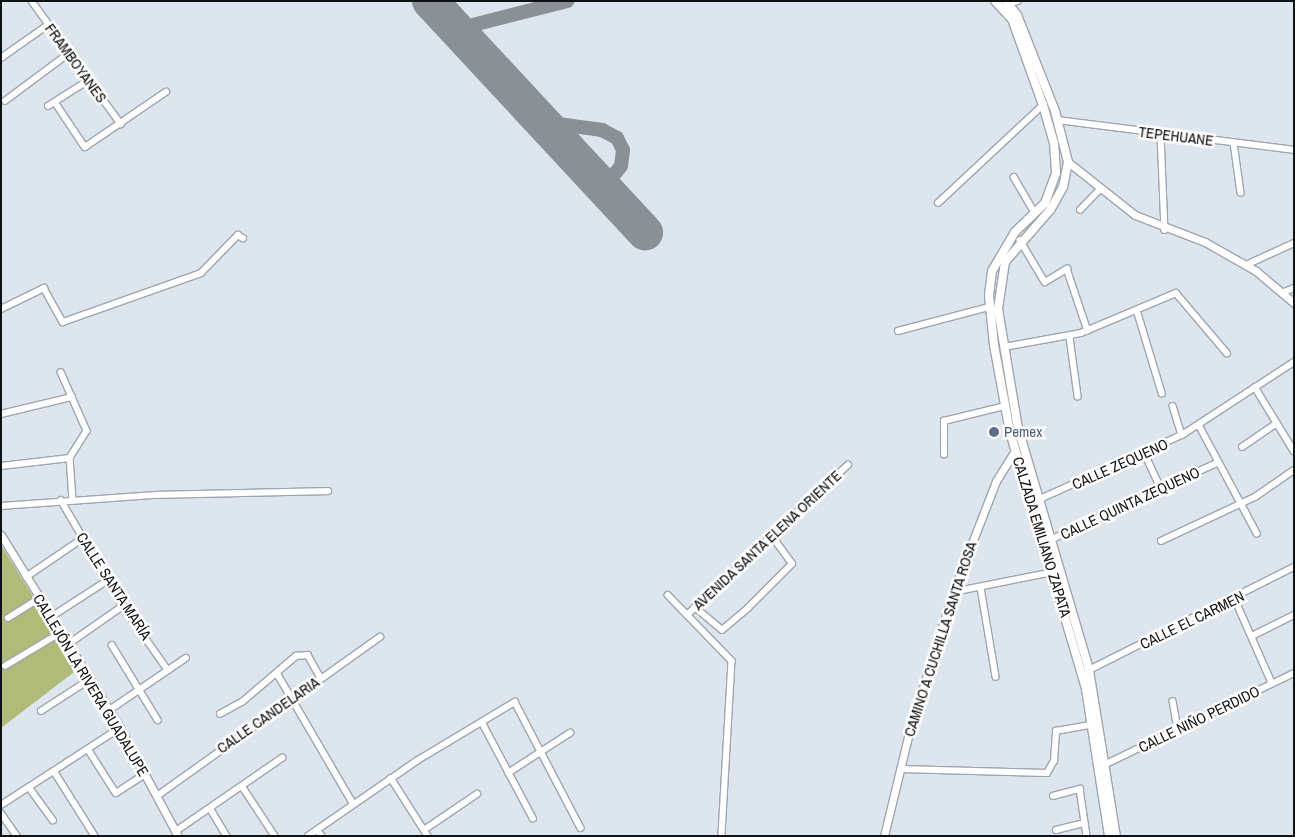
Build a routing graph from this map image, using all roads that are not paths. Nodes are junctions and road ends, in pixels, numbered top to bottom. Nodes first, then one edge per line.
1 (32, 1) edge
2 (995, 1) edge
3 (1018, 1) edge
4 (1007, 2) edge
5 (48, 25) junction
6 (68, 54) junction
7 (1, 58) edge
8 (89, 80) junction
9 (166, 92) dead end
10 (5, 101) dead end
11 (55, 102) junction
12 (1043, 105) junction
13 (48, 106) dead end
14 (1058, 120) junction
15 (121, 124) junction
16 (1161, 135) junction
17 (1234, 144) junction
18 (1294, 150) edge
19 (1068, 162) junction
20 (1056, 173) junction
21 (1067, 174) junction
22 (1014, 177) dead end
23 (1101, 188) junction
24 (1241, 192) dead end
25 (938, 203) dead end
26 (1080, 210) dead end
27 (1035, 213) junction
28 (1165, 230) junction
29 (243, 238) dead end
30 (1020, 240) junction
31 (1294, 243) edge
32 (1246, 265) junction
33 (1294, 288) edge
34 (1284, 292) junction
35 (1294, 303) edge
36 (989, 307) junction
37 (1, 309) edge
38 (1137, 310) junction
39 (898, 330) dead end
40 (1088, 331) junction
41 (1070, 336) junction
42 (1004, 347) junction
43 (1227, 353) dead end
44 (1294, 362) edge
45 (61, 372) dead end
46 (1255, 387) junction
47 (1162, 393) dead end
48 (1078, 396) dead end
49 (72, 397) junction
50 (1005, 406) junction
51 (1173, 406) dead end
52 (1, 414) edge
53 (1277, 423) junction
54 (1199, 425) junction
55 (1182, 435) junction
56 (1242, 446) dead end
57 (1015, 450) junction
58 (1294, 451) edge
59 (1145, 454) junction
60 (944, 455) dead end
61 (70, 458) junction
62 (1217, 462) junction
63 (848, 465) dead end
64 (1, 466) edge
65 (1294, 470) edge
66 (1160, 489) junction
67 (328, 492) dead end
68 (1040, 499) junction
69 (61, 500) junction
70 (72, 500) junction
71 (1242, 503) junction
72 (1, 506) edge
73 (1257, 533) dead end
74 (1, 535) edge
75 (772, 536) junction
76 (82, 539) junction
77 (1047, 541) junction
78 (1161, 541) dead end
79 (1294, 567) edge
80 (1052, 572) junction
81 (26, 577) junction
82 (108, 580) junction
83 (981, 588) junction
84 (953, 592) junction
85 (668, 595) dead end
86 (39, 599) junction
87 (1235, 599) junction
88 (123, 606) junction
89 (695, 608) junction
90 (687, 615) junction
91 (1294, 615) edge
92 (51, 617) junction
93 (8, 618) dead end
94 (60, 633) junction
95 (1254, 636) junction
96 (380, 637) dead end
97 (67, 645) junction
98 (112, 645) dead end
99 (186, 658) dead end
100 (6, 666) dead end
101 (168, 670) junction
102 (1089, 670) junction
103 (278, 673) junction
104 (1294, 673) edge
105 (996, 677) dead end
106 (321, 678) junction
107 (89, 680) junction
108 (1272, 683) junction
109 (141, 689) junction
110 (292, 698) junction
111 (1173, 701) dead end
112 (41, 711) dead end
113 (108, 711) junction
114 (220, 714) dead end
115 (158, 720) dead end
116 (482, 722) junction
117 (1091, 725) junction
118 (120, 728) junction
119 (1178, 730) junction
120 (570, 733) dead end
121 (88, 749) junction
122 (541, 752) junction
123 (282, 758) dead end
124 (1104, 765) junction
125 (901, 769) junction
126 (54, 771) junction
127 (508, 773) junction
128 (145, 774) junction
129 (391, 778) junction
130 (242, 786) junction
131 (29, 787) junction
132 (477, 794) dead end
133 (157, 796) junction
134 (1053, 796) dead end
135 (353, 803) junction
136 (1, 806) edge
137 (210, 808) junction
138 (1, 813) edge
139 (533, 818) dead end
140 (53, 820) dead end
141 (1084, 823) junction
142 (581, 828) dead end
143 (317, 830) junction
144 (1056, 830) dead end
145 (426, 833) edge
146 (177, 834) edge
147 (17, 836) edge
148 (95, 836) edge
149 (227, 836) edge
150 (276, 836) edge
151 (308, 836) edge
152 (322, 836) edge
153 (722, 836) edge
154 (884, 836) edge
155 (1087, 836) edge
156 (1109, 836) edge
157 (1116, 836) edge

1 - 5 street, FRAMBOYANES
2 - 12 main road, CALZADA EMILIANO ZAPATA
3 - 4 street
4 - 14 main road, CALZADA EMILIANO ZAPATA
5 - 6 street, FRAMBOYANES
5 - 7 street
6 - 8 street, FRAMBOYANES
6 - 10 street
8 - 11 street
8 - 15 street, FRAMBOYANES
9 - 15 street
11 - 13 street
11 - 15 street
12 - 20 main road, CALZADA EMILIANO ZAPATA
12 - 25 street
14 - 16 street, TEPEHUANE
14 - 19 main road, CALZADA EMILIANO ZAPATA
16 - 17 street, TEPEHUANE
16 - 28 street
17 - 18 street, TEPEHUANE
17 - 24 street
19 - 21 main road, CALZADA EMILIANO ZAPATA
19 - 23 street
20 - 21 main road
20 - 27 main road, CALZADA EMILIANO ZAPATA
21 - 30 main road, CALZADA EMILIANO ZAPATA
22 - 27 street
23 - 26 street
23 - 28 street
27 - 36 main road, CALZADA EMILIANO ZAPATA
28 - 32 street
29 - 37 street
30 - 40 street
30 - 42 main road, CALZADA EMILIANO ZAPATA
31 - 32 street
32 - 34 street
33 - 34 street
34 - 35 street
36 - 39 street
36 - 50 main road, CALZADA EMILIANO ZAPATA
38 - 40 street
38 - 43 street
38 - 47 street
40 - 41 street
41 - 42 street
41 - 48 street
42 - 68 main road, CALZADA EMILIANO ZAPATA
44 - 46 street, CALLE ZEQUENO
45 - 49 street
46 - 53 street
46 - 54 street, CALLE ZEQUENO
49 - 52 street
49 - 61 street
50 - 57 main road, CALZADA EMILIANO ZAPATA
50 - 60 street
51 - 55 street
53 - 56 street
53 - 58 street
54 - 55 street, CALLE ZEQUENO
54 - 62 street
55 - 59 street, CALLE ZEQUENO
57 - 77 main road, CALZADA EMILIANO ZAPATA
57 - 84 street, CAMINO A CUCHILLA SANTA ROSA
59 - 66 street
59 - 68 street, CALLE ZEQUENO
61 - 64 street
61 - 70 street
62 - 66 street, CALLE QUINTA ZEQUENO
62 - 71 street
63 - 75 street, AVENIDA SANTA ELENA ORIENTE
65 - 71 street
66 - 77 street, CALLE QUINTA ZEQUENO
67 - 70 street
68 - 77 main road, CALZADA EMILIANO ZAPATA
69 - 70 street
69 - 72 street
69 - 76 street, CALLE SANTA MARÍA
71 - 73 street
71 - 78 street
74 - 81 street, CALLEJÓN LA RIVERA GUADALUPE
75 - 89 street, AVENIDA SANTA ELENA ORIENTE
75 - 89 street
76 - 81 street
76 - 82 street, CALLE SANTA MARÍA
77 - 80 main road, CALZADA EMILIANO ZAPATA
77 - 102 main road, CALZADA EMILIANO ZAPATA
79 - 87 street, CALLE EL CARMEN
80 - 83 street
80 - 117 main road, CALZADA EMILIANO ZAPATA
81 - 86 street, CALLEJÓN LA RIVERA GUADALUPE
82 - 88 street, CALLE SANTA MARÍA
82 - 92 street
83 - 84 street
83 - 105 street
84 - 125 street, CAMINO A CUCHILLA SANTA ROSA
85 - 90 street
86 - 92 street, CALLEJÓN LA RIVERA GUADALUPE
86 - 93 street
87 - 95 street
87 - 102 street, CALLE EL CARMEN
88 - 97 street
88 - 101 street, CALLE SANTA MARÍA
89 - 90 street, AVENIDA SANTA ELENA ORIENTE
90 - 153 street
91 - 95 street
92 - 94 street, CALLEJÓN LA RIVERA GUADALUPE
94 - 97 street, CALLEJÓN LA RIVERA GUADALUPE
94 - 100 street
95 - 108 street
96 - 106 street, CALLE CANDELARIA
97 - 107 street, CALLEJÓN LA RIVERA GUADALUPE
98 - 109 street
99 - 101 street
101 - 109 street
102 - 124 main road, CALZADA EMILIANO ZAPATA
103 - 106 street
103 - 110 street
103 - 114 street
104 - 108 street, CALLE NIÑO PERDIDO
106 - 110 street, CALLE CANDELARIA
107 - 112 street
107 - 113 street, CALLEJÓN LA RIVERA GUADALUPE
108 - 119 street, CALLE NIÑO PERDIDO
109 - 113 street
109 - 115 street
110 - 133 street, CALLE CANDELARIA
110 - 135 street
111 - 119 street
113 - 118 street, CALLEJÓN LA RIVERA GUADALUPE
116 - 122 street
116 - 127 street
116 - 129 street
117 - 125 street
117 - 156 main road, CALZADA EMILIANO ZAPATA
118 - 121 street
118 - 128 street, CALLEJÓN LA RIVERA GUADALUPE
119 - 124 street, CALLE NIÑO PERDIDO
120 - 122 street
121 - 126 street
121 - 128 street
122 - 127 street
122 - 142 street
123 - 130 street
124 - 157 main road, CALZADA EMILIANO ZAPATA
125 - 154 street, CAMINO A CUCHILLA SANTA ROSA
126 - 131 street
126 - 148 street
127 - 139 street
128 - 133 street, CALLEJÓN LA RIVERA GUADALUPE
129 - 135 street
129 - 145 street
130 - 137 street
130 - 150 street
131 - 136 street
131 - 140 street
132 - 145 street
133 - 146 street, CALLEJÓN LA RIVERA GUADALUPE
134 - 141 street
135 - 143 street
137 - 146 street
137 - 149 street
138 - 147 street
141 - 144 street
141 - 155 street
143 - 151 street
143 - 152 street

